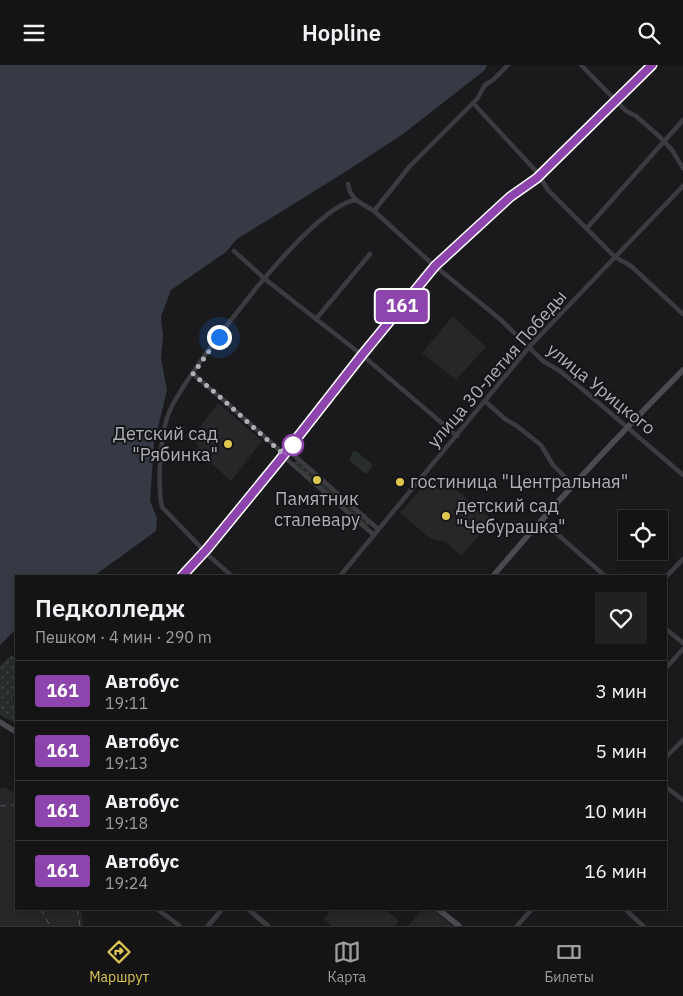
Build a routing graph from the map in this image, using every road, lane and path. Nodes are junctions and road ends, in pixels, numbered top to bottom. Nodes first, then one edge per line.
1 (508, 65) edge
2 (581, 65) edge
3 (591, 65) edge
4 (652, 65) edge
5 (586, 70) junction
6 (617, 101) junction
7 (473, 103) junction
8 (683, 119) edge
9 (664, 142) junction
10 (683, 167) edge
11 (539, 176) junction
12 (348, 184) dead end
13 (683, 187) edge
14 (356, 200) junction
15 (374, 211) junction
16 (587, 228) junction
17 (234, 251) dead end
18 (370, 254) dead end
19 (615, 257) junction
20 (435, 266) junction
21 (265, 279) junction
22 (683, 314) edge
23 (316, 319) junction
24 (530, 347) junction
25 (362, 355) junction
26 (683, 370) edge
27 (193, 374) junction
28 (485, 401) junction
29 (626, 427) junction
30 (457, 436) junction
31 (285, 454) junction
32 (683, 475) edge
33 (573, 485) junction
34 (541, 520) junction
35 (378, 529) junction
36 (374, 535) junction
37 (204, 552) junction
38 (683, 559) edge
39 (183, 575) edge
40 (231, 575) edge
41 (341, 575) edge
42 (494, 575) edge
43 (604, 575) edge
44 (667, 576) edge
45 (667, 630) edge
46 (683, 643) edge
47 (683, 649) edge
48 (667, 667) edge
49 (0, 722) edge
50 (15, 731) edge
51 (683, 740) edge
52 (667, 756) edge
53 (667, 788) edge
54 (683, 800) edge
55 (158, 910) edge
56 (221, 910) edge
57 (249, 910) edge
58 (439, 910) edge
59 (531, 910) edge
60 (625, 910) edge
61 (180, 926) edge
62 (208, 926) edge
63 (268, 926) edge
64 (459, 926) edge
65 (517, 926) edge
66 (643, 926) edge

1 - 7 street
2 - 5 street
3 - 5 street
4 - 6 street
5 - 6 street
6 - 9 street
6 - 11 street
7 - 11 street
7 - 15 street
8 - 9 street
9 - 10 street
9 - 16 street
11 - 16 street
11 - 20 street
12 - 14 street
13 - 19 street, улица 30-летия Победы
14 - 15 street, улица Урицкого
14 - 21 street
15 - 20 street, улица Урицкого
16 - 19 street
17 - 21 street
18 - 23 street
19 - 22 street
19 - 24 street, улица 30-летия Победы
20 - 24 street, улица Урицкого
20 - 25 street
21 - 23 street
21 - 27 street
23 - 25 street
24 - 28 street, улица 30-летия Победы
24 - 29 street, улица Урицкого
25 - 30 street
25 - 31 street
26 - 29 main road
27 - 31 street
27 - 37 street
28 - 30 street, улица 30-летия Победы
28 - 33 street
29 - 32 street, улица Урицкого
29 - 33 main road
30 - 35 street, улица 30-летия Победы
31 - 35 street
31 - 36 street
31 - 37 street
33 - 34 main road
34 - 42 main road
34 - 43 street
35 - 36 street, улица 30-летия Победы
36 - 41 street, улица 30-летия Победы
37 - 39 street
37 - 40 street
38 - 44 street
45 - 46 street
47 - 48 street
49 - 50 main road
51 - 52 street
53 - 54 street
55 - 61 street
56 - 62 street
57 - 63 street
58 - 64 main road
59 - 65 street
60 - 66 street

